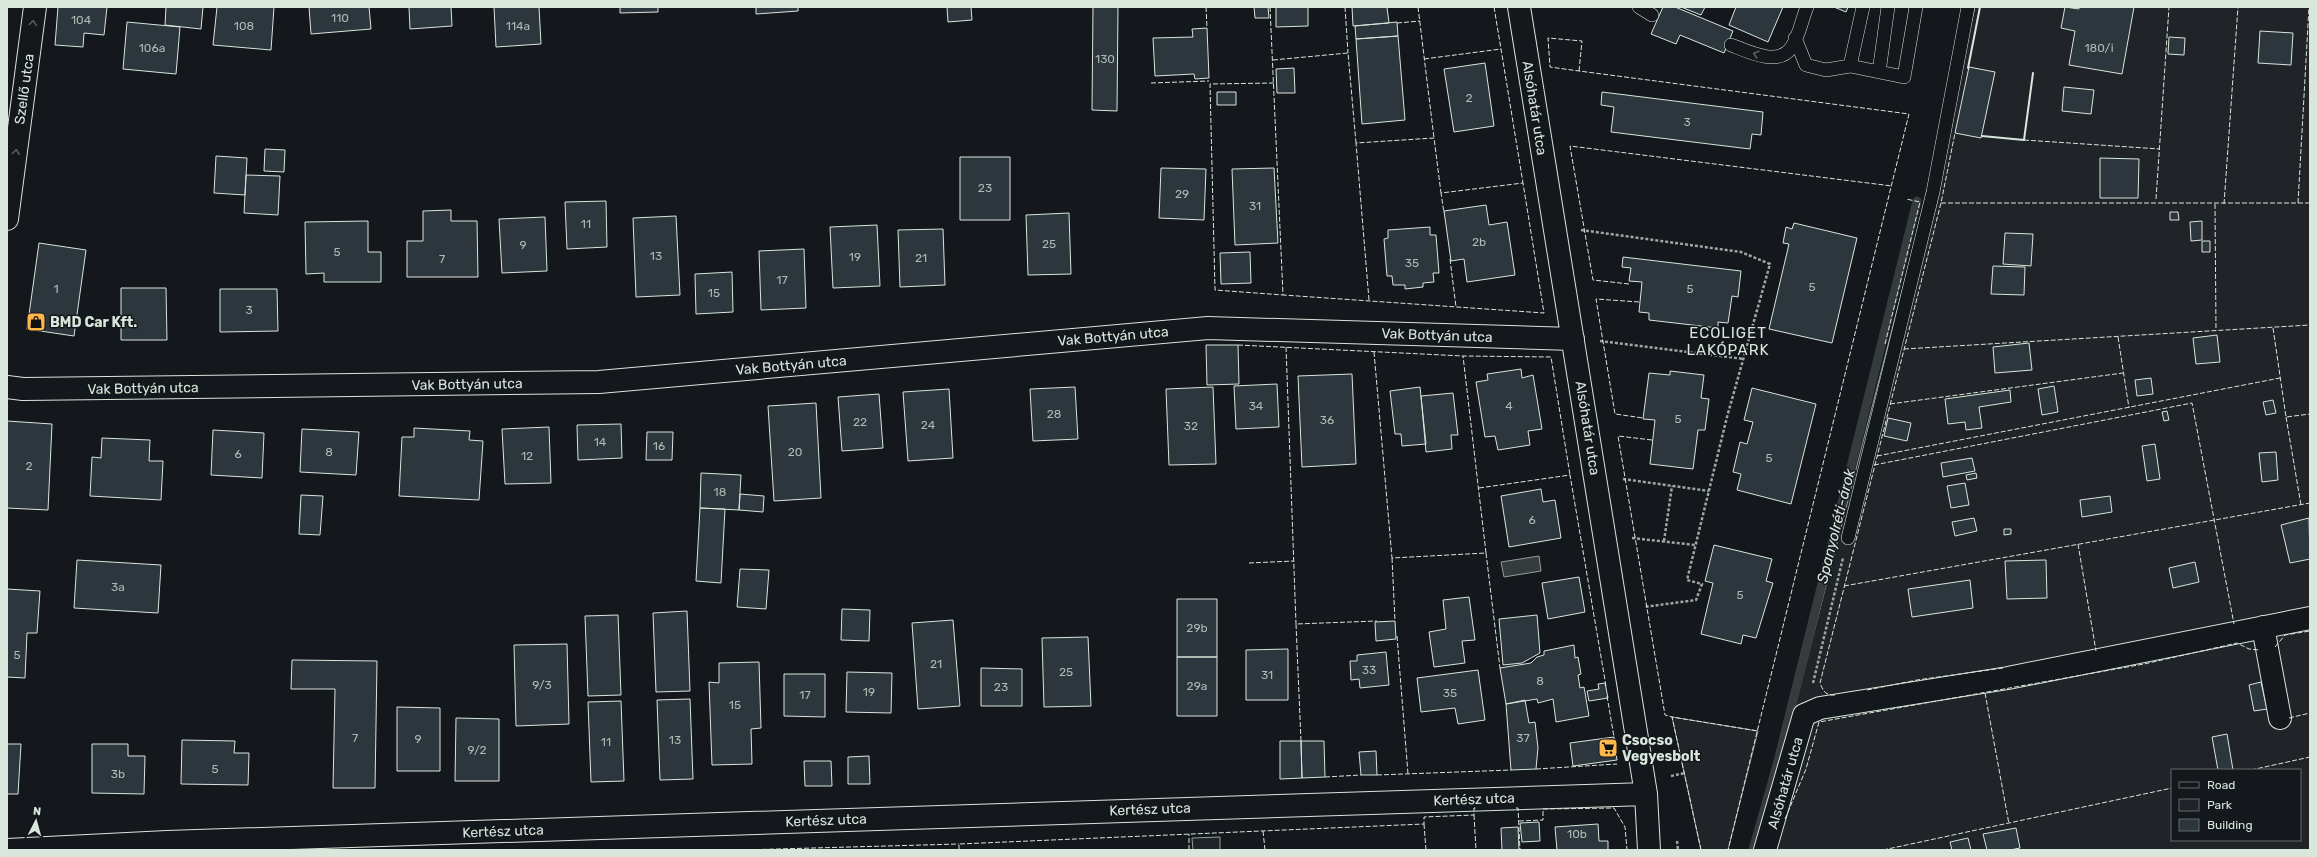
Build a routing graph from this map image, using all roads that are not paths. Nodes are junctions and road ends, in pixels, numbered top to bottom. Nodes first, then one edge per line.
1 (35, 7) edge
2 (1519, 7) edge
3 (1639, 7) edge
4 (1806, 7) edge
5 (1863, 7) edge
6 (1888, 7) edge
7 (1916, 7) edge
8 (1968, 7) edge
9 (1652, 15) dead end
10 (1795, 38) junction
11 (1731, 45) dead end
12 (1850, 66) junction
13 (1879, 72) junction
14 (7, 219) edge
15 (1573, 339) junction
16 (7, 387) edge
17 (1848, 538) road end
18 (2310, 618) edge
19 (2263, 627) junction
20 (2280, 718) dead end
21 (1646, 794) junction
22 (7, 850) edge
23 (1649, 850) edge
24 (1765, 850) edge

14 -> 1 street, Szellő utca
2 - 15 street, Alsóhatár utca
3 - 9 lane
4 - 10 lane
5 - 12 lane
6 - 13 lane
7 - 13 lane
8 - 17 lane
10 -> 11 lane
10 - 12 lane
12 - 13 lane
15 - 16 street, Vak Bottyán utca
15 - 21 street, Alsóhatár utca
18 - 19 street
19 - 20 street
19 - 24 street, Alsóhatár utca
21 - 22 street, Kertész utca
21 - 23 street, Alsóhatár utca

